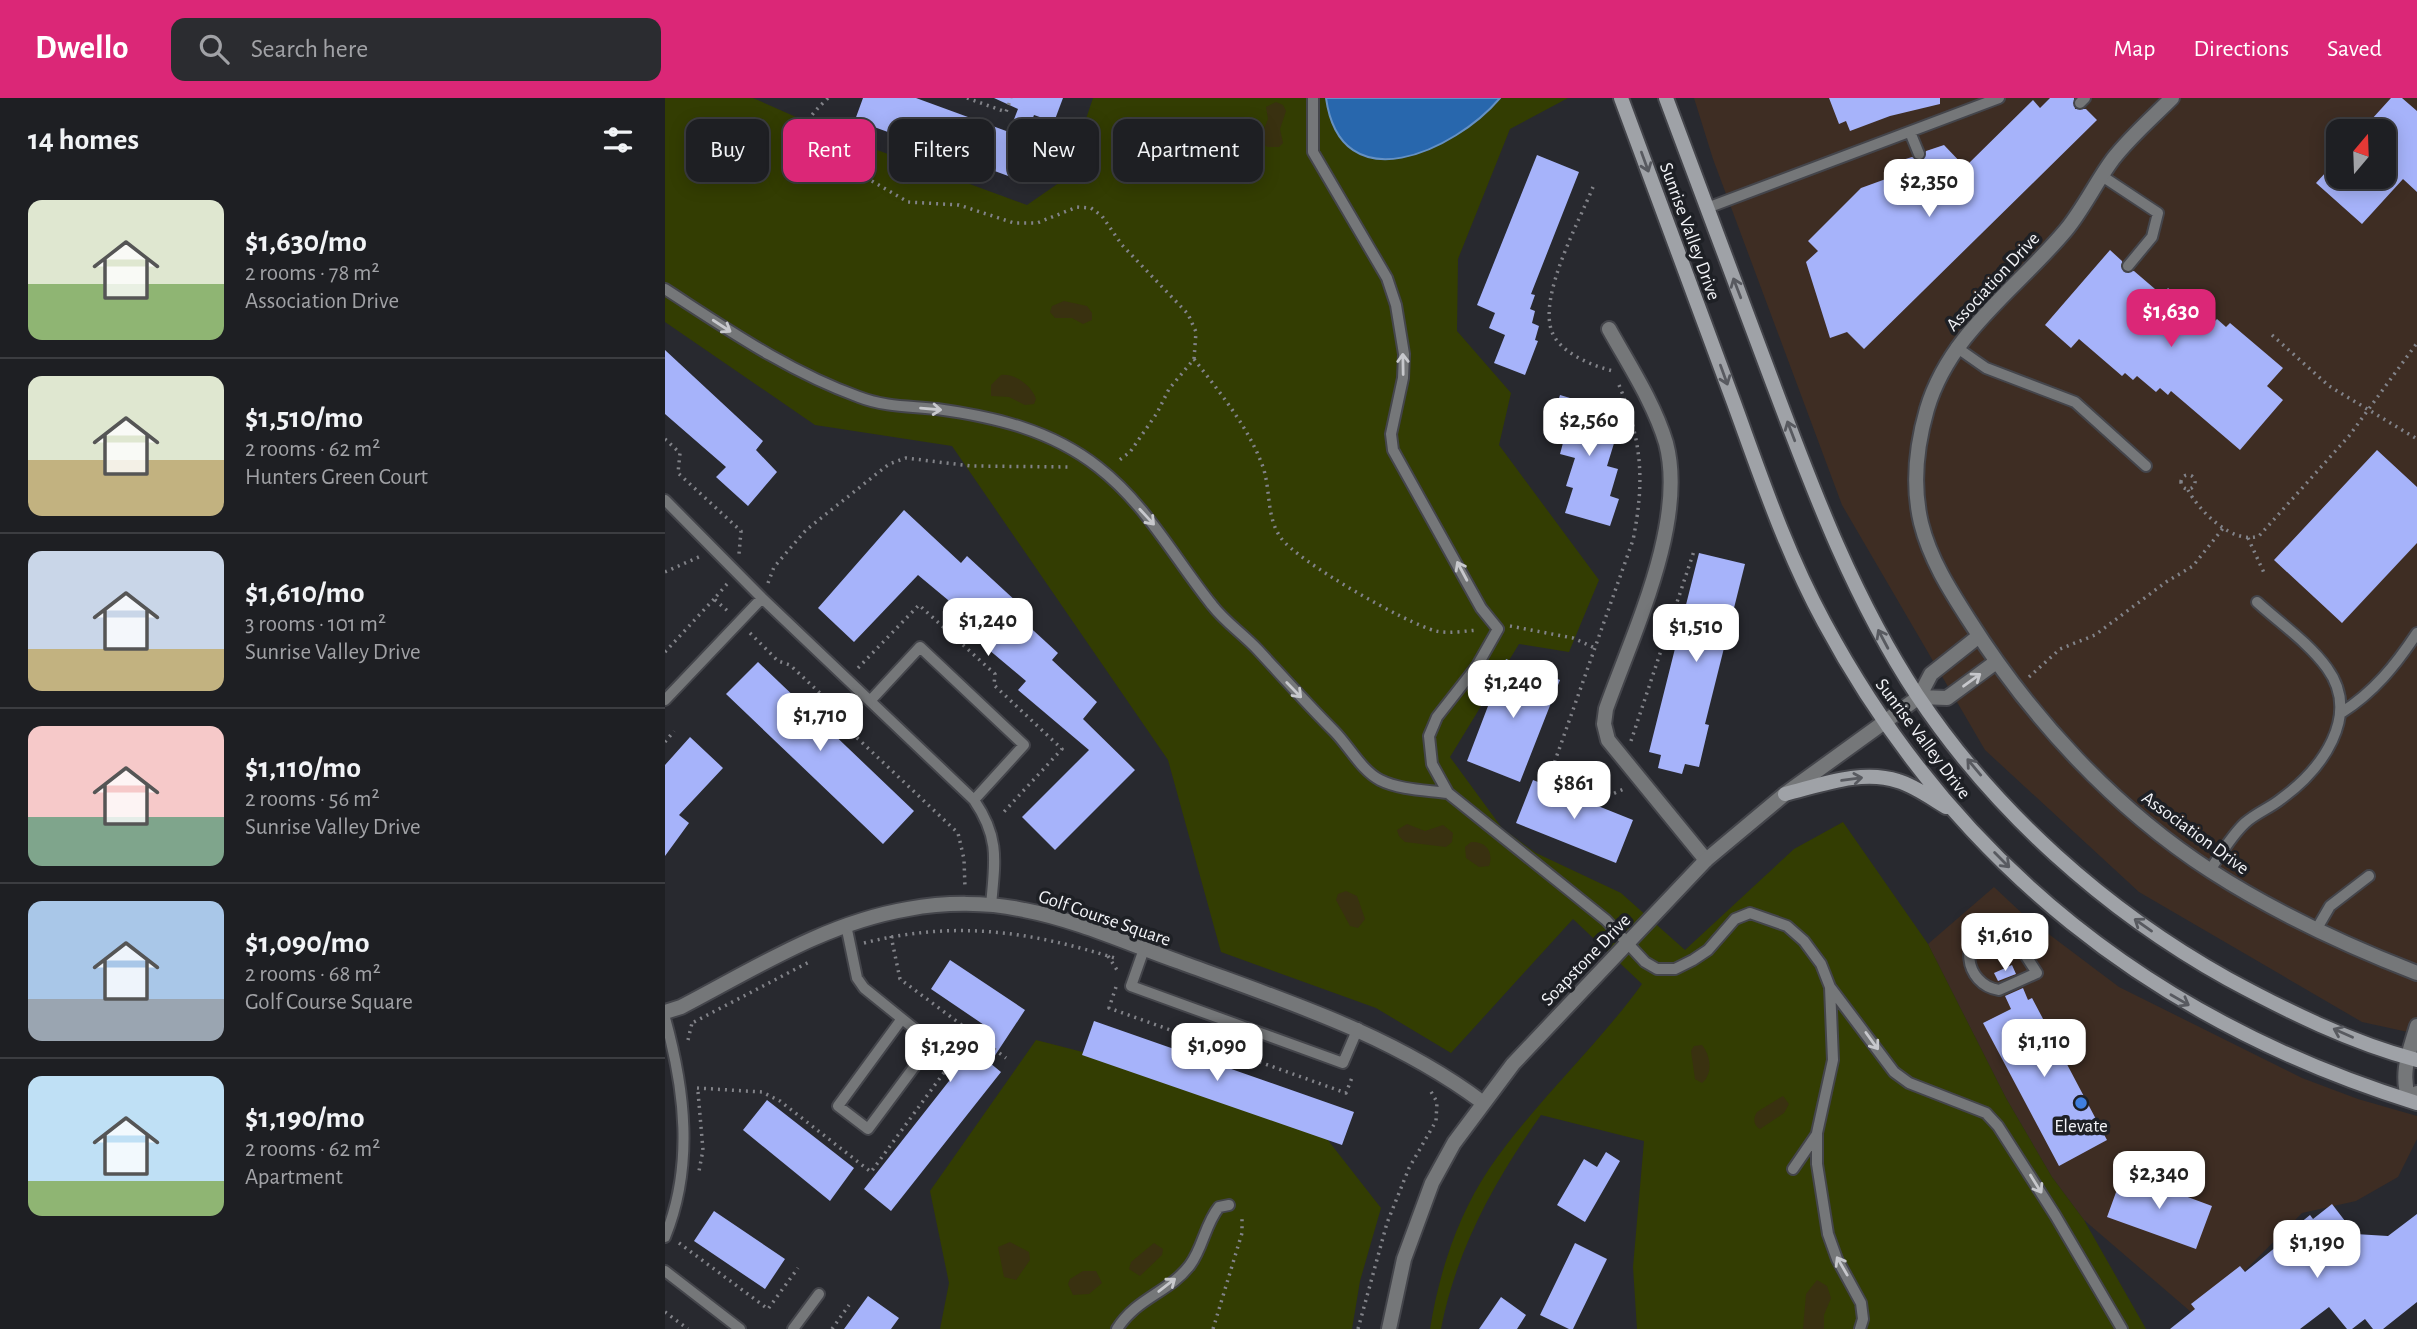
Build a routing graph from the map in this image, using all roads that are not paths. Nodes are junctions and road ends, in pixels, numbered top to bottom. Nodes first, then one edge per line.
1 (1313, 98) edge
2 (1621, 98) edge
3 (1667, 98) edge
4 (1999, 98) edge
5 (2172, 98) edge
6 (1910, 132) junction
7 (1919, 154) dead end
8 (2102, 176) junction
9 (1707, 208) junction
10 (2128, 266) dead end
11 (665, 289) edge
12 (1609, 329) dead end
13 (1956, 347) junction
14 (2146, 466) dead end
15 (665, 500) edge
16 (762, 598) junction
17 (2257, 602) dead end
18 (2417, 633) edge
19 (1979, 636) junction
20 (1996, 662) junction
21 (1919, 697) junction
22 (665, 700) edge
23 (870, 701) junction
24 (2341, 713) junction
25 (1884, 723) junction
26 (1448, 793) junction
27 (1785, 794) junction
28 (974, 800) junction
29 (1954, 811) junction
30 (1706, 860) junction
31 (2210, 870) junction
32 (2369, 876) dead end
33 (991, 905) junction
34 (846, 925) junction
35 (2316, 930) junction
36 (1626, 943) junction
37 (1144, 949) junction
38 (2417, 972) edge
39 (2036, 973) joint
40 (1830, 987) junction
41 (665, 1012) edge
42 (665, 1018) edge
43 (901, 1020) junction
44 (2417, 1026) edge
45 (1358, 1028) junction
46 (2412, 1059) edge
47 (2414, 1099) edge
48 (1482, 1102) junction
49 (1817, 1133) junction
50 (1793, 1169) dead end
51 (1230, 1205) road end
52 (665, 1237) edge
53 (665, 1271) edge
54 (819, 1294) dead end
55 (740, 1329) edge
56 (793, 1329) edge
57 (1117, 1329) edge
58 (1389, 1329) edge
59 (1860, 1329) edge
60 (2122, 1329) edge

26 -> 1 lane
2 -> 25 main road, Sunrise Valley Drive
3 - 9 main road, Sunrise Valley Drive
4 - 6 lane
5 - 8 street, Association Drive
6 - 7 lane
6 - 9 lane
8 - 10 lane
8 - 13 street, Association Drive
21 -> 9 main road, Sunrise Valley Drive
11 -> 26 lane
12 - 30 street
13 - 14 lane
13 - 19 street, Association Drive
15 - 16 lane
16 - 22 lane
16 - 23 lane
17 - 24 lane
18 - 24 lane
19 - 20 street, Association Drive
19 - 21 street
21 -> 20 street
20 - 31 street, Association Drive
21 - 25 street, Soapstone Drive
46 -> 21 main road, Sunrise Valley Drive
23 - 28 lane
23 - 28 lane
24 - 31 lane
25 - 27 street, Soapstone Drive
25 - 29 main road, Sunrise Valley Drive
26 - 36 lane
27 -> 29 main road
27 - 30 street, Soapstone Drive
28 - 33 lane
29 -> 47 main road, Sunrise Valley Drive
30 - 36 street, Soapstone Drive
31 - 35 street, Association Drive
32 - 35 lane
33 - 34 street, Golf Course Square
33 - 37 street, Golf Course Square
34 - 41 street, Golf Course Square
34 - 43 lane
35 - 38 street, Association Drive
36 - 40 lane
36 - 48 street, Soapstone Drive
37 - 45 street, Golf Course Square
37 - 45 lane
39 - 39 lane
40 - 49 lane
40 -> 60 lane
42 - 52 lane
43 - 43 lane
44 - 46 street
45 - 48 street, Golf Course Square
46 - 47 street
48 - 58 street, Soapstone Drive
49 - 50 lane
59 -> 49 lane
57 -> 51 lane
53 - 55 lane
54 - 56 lane

